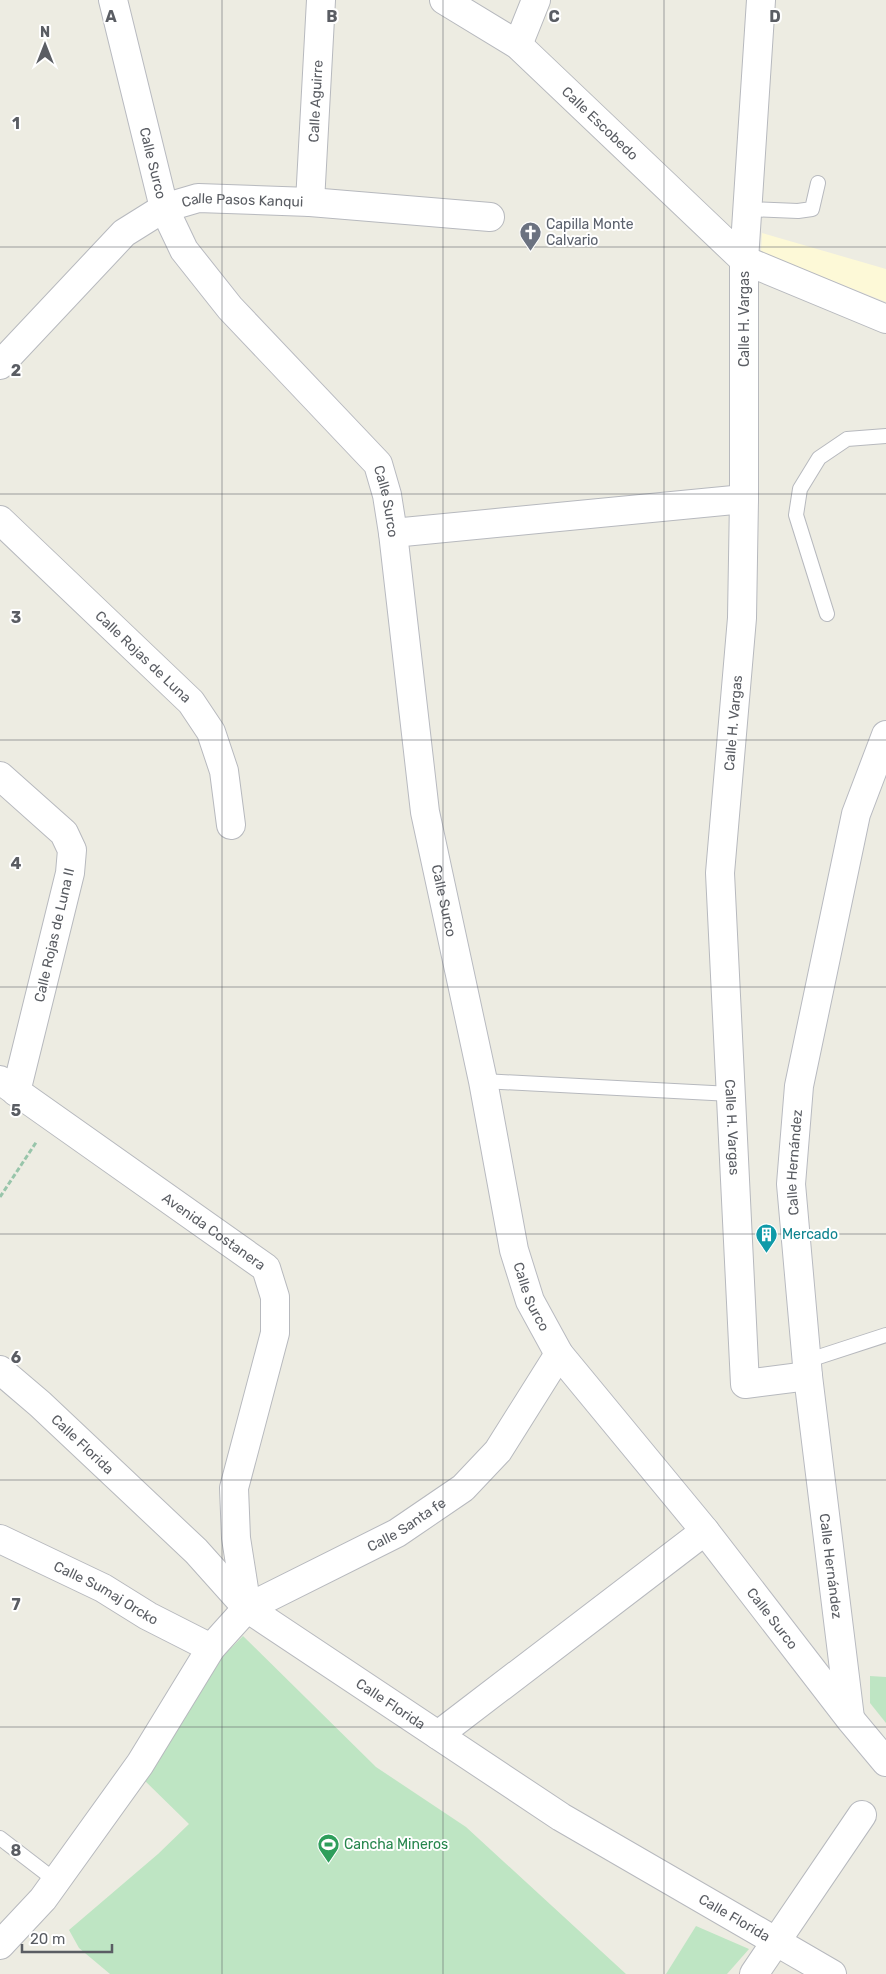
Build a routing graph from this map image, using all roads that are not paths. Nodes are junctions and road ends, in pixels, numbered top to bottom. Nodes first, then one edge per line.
1 (113, 0) edge
2 (321, 0) edge
3 (444, 0) edge
4 (536, 0) edge
5 (761, 0) edge
6 (518, 45) junction
7 (818, 183) dead end
8 (310, 202) junction
9 (164, 208) junction
10 (748, 209) junction
11 (490, 217) dead end
12 (744, 260) junction
13 (886, 319) edge
14 (0, 365) edge
15 (886, 436) edge
16 (744, 500) junction
17 (0, 520) edge
18 (393, 533) junction
19 (827, 614) dead end
20 (886, 735) edge
21 (0, 776) edge
22 (231, 825) dead end
23 (483, 1081) junction
24 (8, 1086) edge
25 (731, 1094) junction
26 (886, 1335) edge
27 (559, 1354) junction
28 (807, 1368) junction
29 (0, 1370) edge
30 (705, 1531) junction
31 (0, 1539) edge
32 (247, 1608) junction
33 (211, 1648) junction
34 (850, 1719) junction
35 (438, 1735) junction
36 (886, 1762) edge
37 (862, 1816) dead end
38 (0, 1838) edge
39 (56, 1881) junction
40 (776, 1941) junction
41 (0, 1945) edge
42 (754, 1974) edge
43 (832, 1974) edge

1 - 9 street, Calle Surco
2 - 8 street, Calle Aguirre
3 - 6 street, Calle Escobedo
4 - 6 street
5 - 10 street, Calle H. Vargas
6 - 12 street, Calle Escobedo
7 - 10 lane
8 - 9 street, Calle Pasos Kanqui
8 - 11 street, Calle Pasos Kanqui
9 - 14 street, Calle Pasos Kanqui
9 - 18 street, Calle Surco
10 - 12 street, Calle H. Vargas
12 - 13 street
12 - 16 street, Calle H. Vargas
15 - 19 lane
16 - 18 street
16 - 25 street, Calle H. Vargas
17 - 22 street, Calle Rojas de Luna
18 - 23 street, Calle Surco
20 - 28 street, Calle Hernández
21 - 24 street, Calle Rojas de Luna II
23 - 25 lane
23 - 27 street, Calle Surco
24 - 32 street, Avenida Costanera
25 - 28 street, Calle H. Vargas
26 - 28 lane
27 - 30 street, Calle Surco
27 - 32 street, Calle Santa fe
28 - 34 street, Calle Hernández
29 - 32 street, Calle Florida
30 - 34 street, Calle Surco
30 - 35 street
31 - 33 street, Calle Sumaj Orcko
32 - 33 street, Calle Santa fe
32 - 35 street, Calle Florida
33 - 39 street, Calle Santa fe
34 - 36 street, Calle Surco
35 - 40 street, Calle Florida
37 - 40 street
38 - 39 lane
39 - 41 street, Calle Santa fe
40 - 42 street
40 - 43 street, Calle Florida

